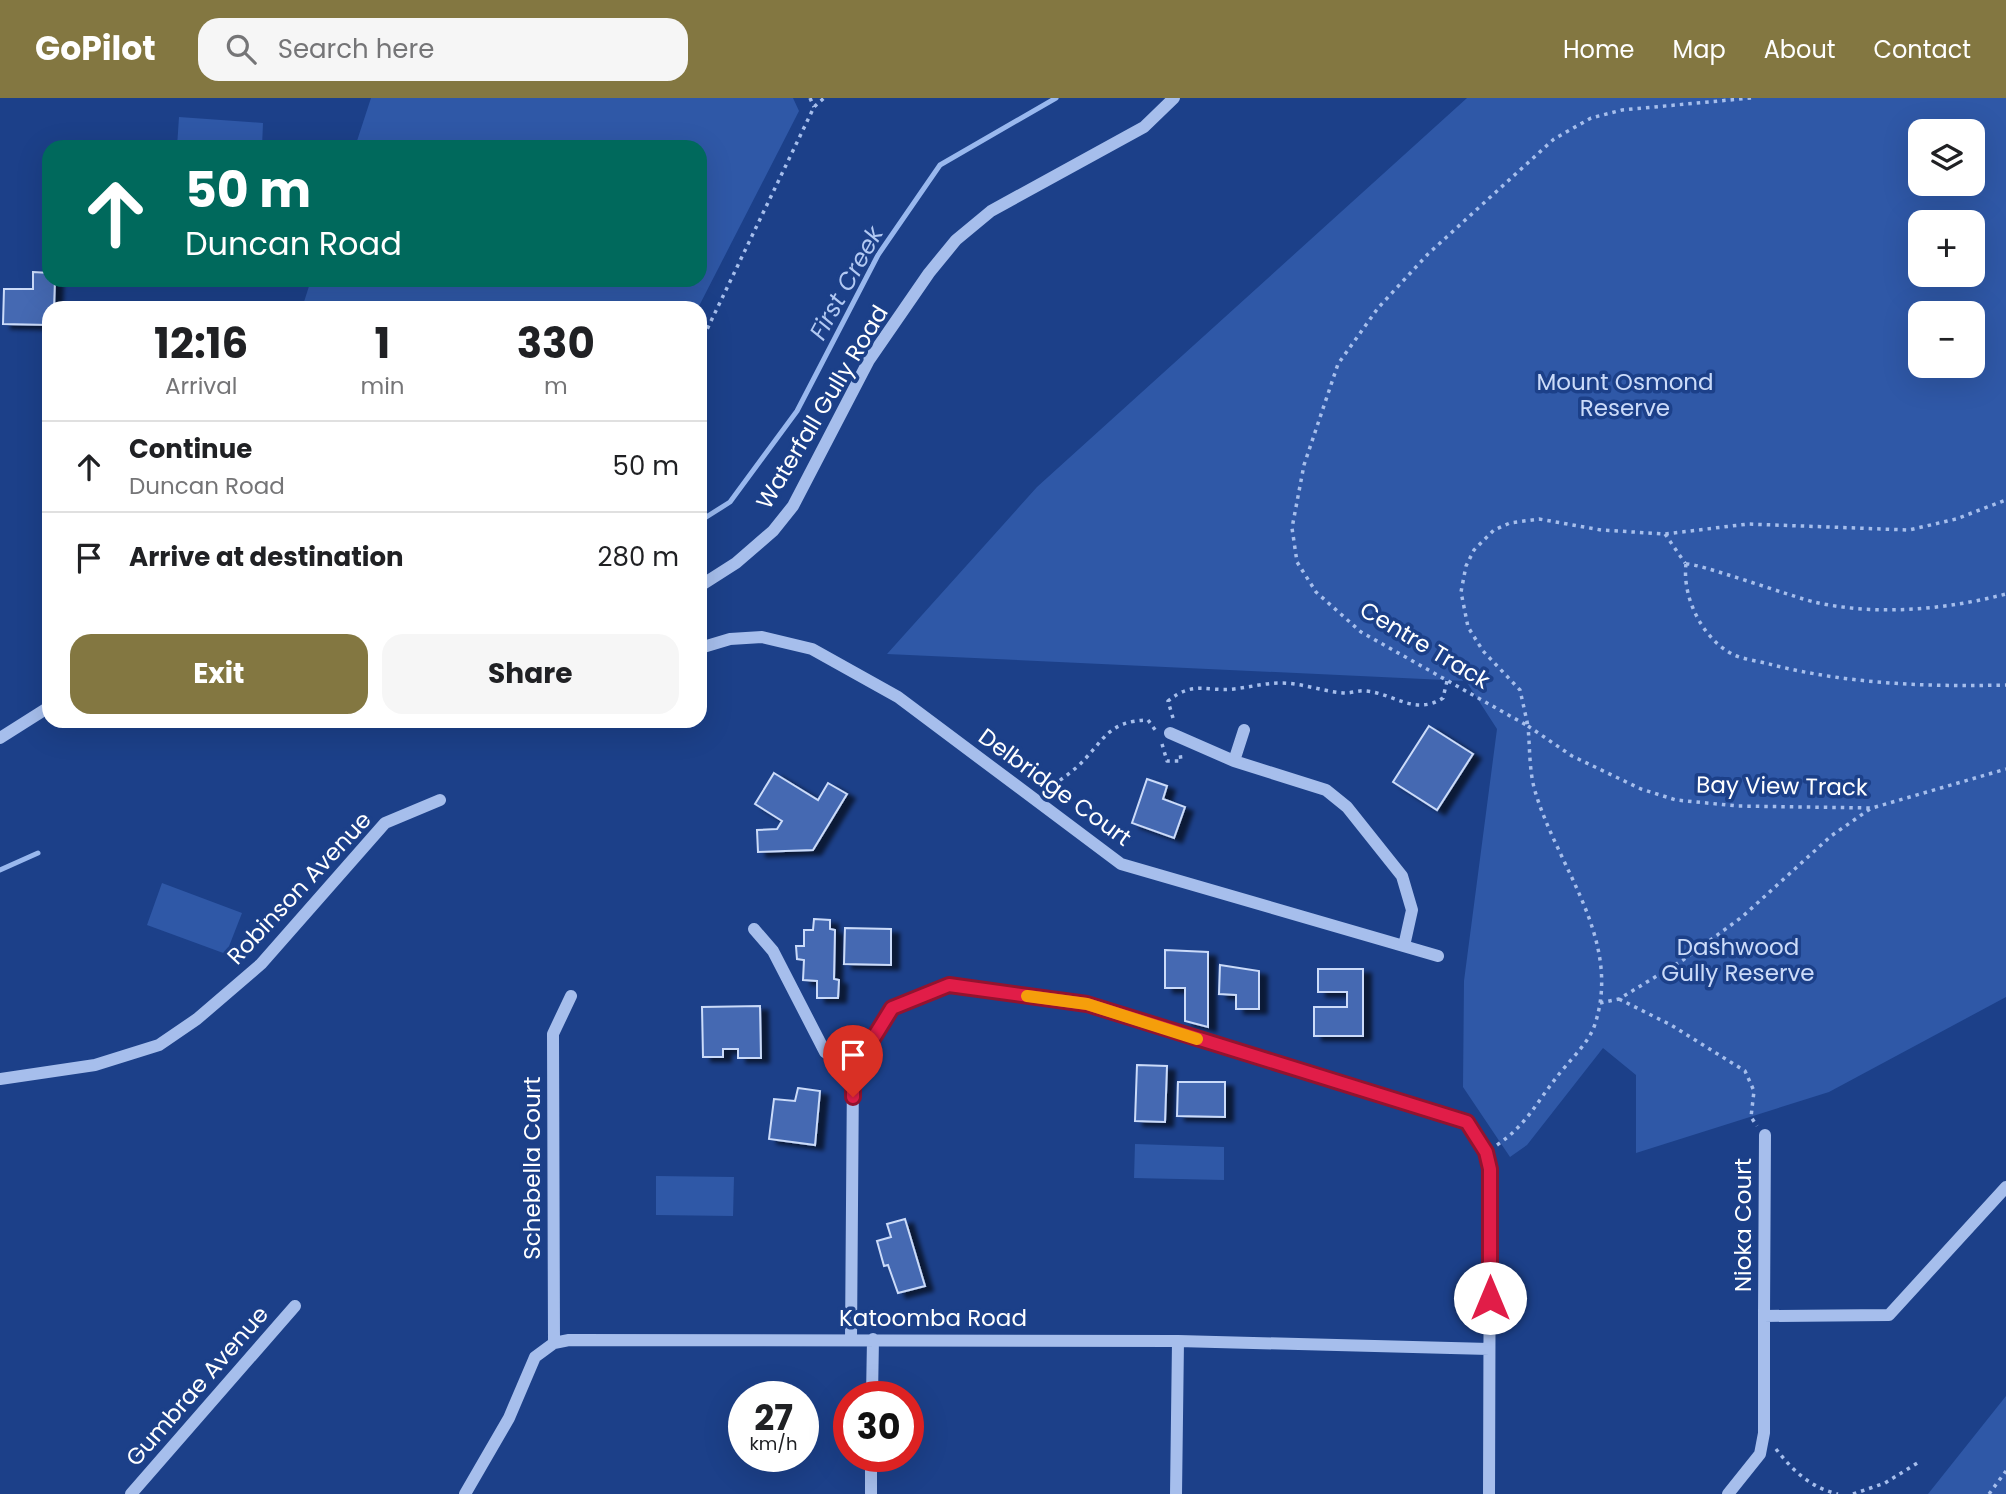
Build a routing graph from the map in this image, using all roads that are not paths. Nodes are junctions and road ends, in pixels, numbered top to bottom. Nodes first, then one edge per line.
1 (1174, 98) edge
2 (707, 582) edge
3 (707, 646) edge
4 (42, 711) edge
5 (1244, 730) dead end
6 (1172, 733) road end
7 (0, 738) edge
8 (1234, 761) junction
9 (440, 800) dead end
10 (754, 929) dead end
11 (1404, 946) junction
12 (1438, 956) dead end
13 (570, 996) dead end
14 (853, 1071) junction
15 (0, 1079) edge
16 (1765, 1135) road end
17 (2006, 1187) edge
18 (295, 1306) dead end
19 (1764, 1316) junction
20 (851, 1339) junction
21 (873, 1339) junction
22 (1178, 1341) junction
23 (554, 1343) junction
24 (1489, 1349) junction
25 (872, 1381) edge
26 (871, 1472) edge
27 (131, 1494) edge
28 (465, 1494) edge
29 (871, 1494) edge
30 (1176, 1494) edge
31 (1489, 1494) edge
32 (1728, 1494) edge

1 - 2 street, Waterfall Gully Road
3 - 11 street, Delbridge Court
4 - 7 street
5 - 8 street
6 - 8 street
8 - 11 street
9 - 15 street, Robinson Avenue
10 - 14 street
11 - 12 street, Delbridge Court
13 - 23 street, Schebella Court
14 - 20 street
14 - 24 street
16 - 19 street, Nioka Court
17 - 19 street
18 - 27 street, Gumbrae Avenue
19 - 32 street, Nioka Court
20 - 21 street, Katoomba Road
20 - 23 street, Katoomba Road
21 - 22 street, Katoomba Road
21 - 25 street
22 - 24 street, Katoomba Road
22 - 30 street
23 - 28 street
24 - 31 street
26 - 29 street

